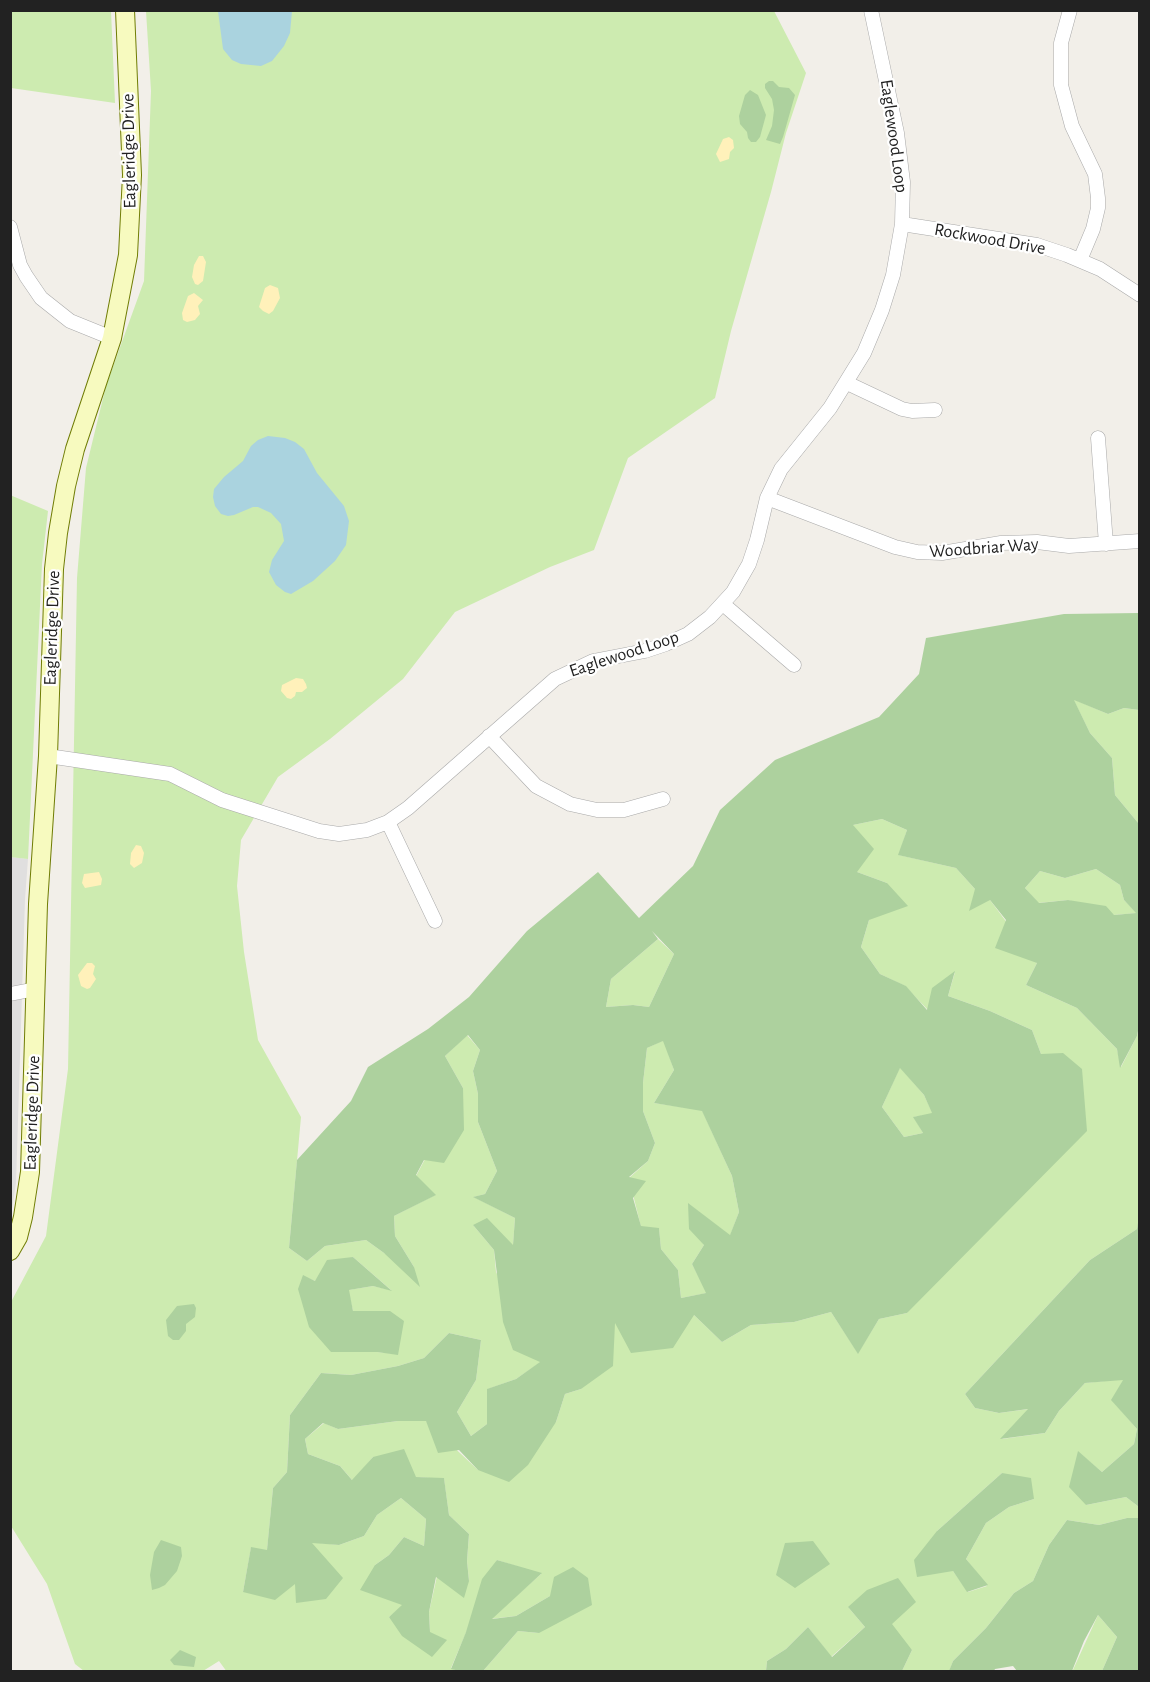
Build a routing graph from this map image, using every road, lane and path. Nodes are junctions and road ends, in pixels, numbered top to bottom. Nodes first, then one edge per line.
1 (125, 10) edge
2 (871, 10) edge
3 (1070, 10) edge
4 (902, 224) junction
5 (10, 227) edge
6 (1080, 260) junction
7 (1140, 295) edge
8 (112, 338) junction
9 (847, 383) junction
10 (935, 410) dead end
11 (1098, 438) dead end
12 (767, 498) junction
13 (1140, 541) edge
14 (1106, 544) junction
15 (723, 604) junction
16 (794, 665) dead end
17 (489, 736) junction
18 (48, 756) junction
19 (663, 799) dead end
20 (388, 822) junction
21 (435, 921) dead end
22 (36, 989) junction
23 (10, 994) edge
24 (10, 1251) edge

1 - 8 main road, Eagleridge Drive
2 - 4 street, Eaglewood Loop
3 - 6 street
4 - 6 street, Rockwood Drive
4 - 9 street, Eaglewood Loop
5 - 8 street
6 - 7 street, Rockwood Drive
8 - 18 main road, Eagleridge Drive
9 - 10 street
9 - 12 street, Eaglewood Loop
11 - 14 street
12 - 14 street, Woodbriar Way
12 - 15 street, Eaglewood Loop
13 - 14 street, Woodbriar Way
15 - 16 street
15 - 17 street, Eaglewood Loop
17 - 19 street
17 - 20 street, Eaglewood Loop
18 - 20 street, Eaglewood Loop
18 - 22 main road, Eagleridge Drive
20 - 21 street
22 - 23 street
22 - 24 main road, Eagleridge Drive

